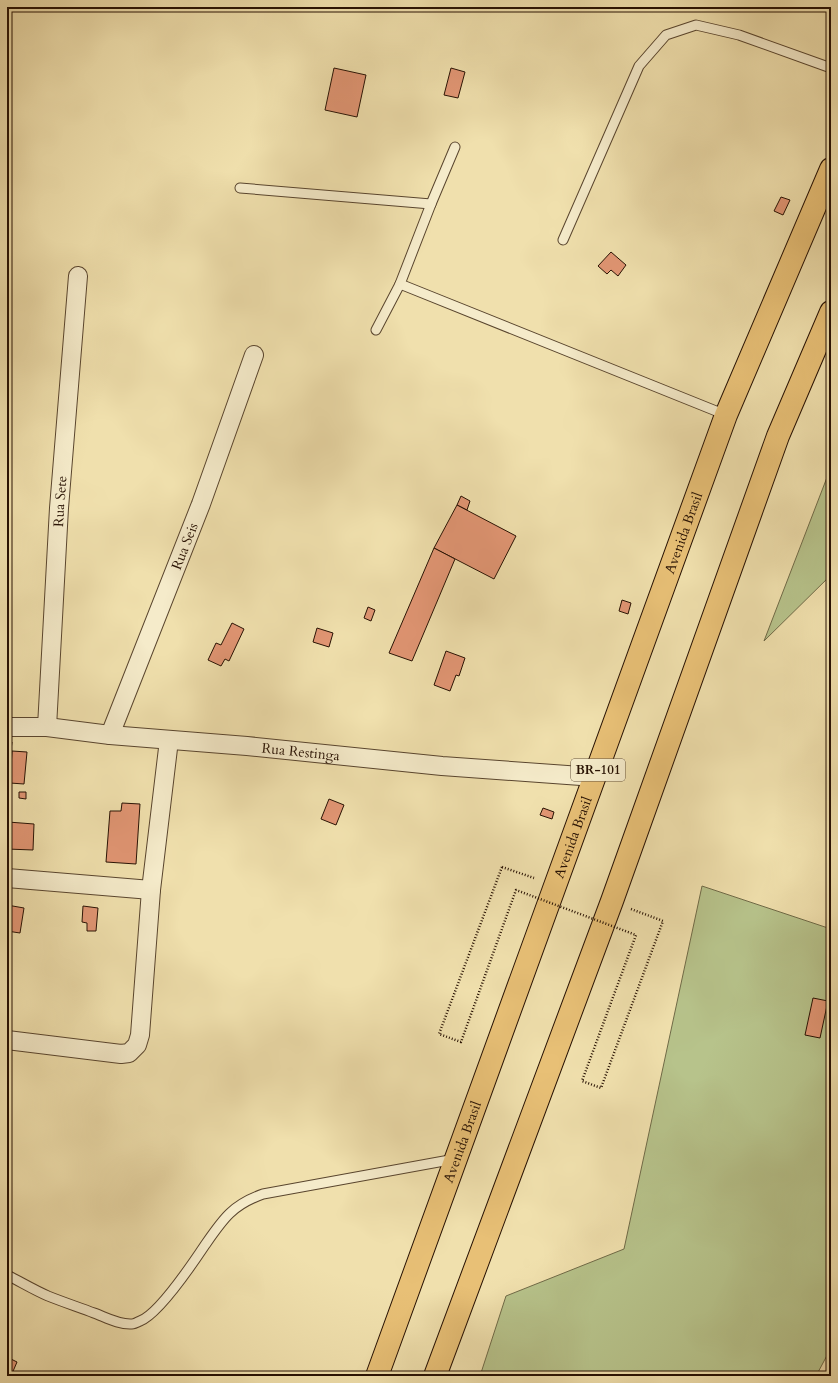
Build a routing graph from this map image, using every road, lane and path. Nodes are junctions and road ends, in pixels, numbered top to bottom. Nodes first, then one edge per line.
1 (831, 68) edge
2 (455, 147) dead end
3 (831, 169) edge
4 (240, 188) dead end
5 (431, 204) junction
6 (563, 240) dead end
7 (78, 276) dead end
8 (400, 284) junction
9 (831, 312) edge
10 (376, 330) dead end
11 (254, 354) dead end
12 (726, 415) junction
13 (7, 727) edge
14 (47, 727) junction
15 (110, 735) junction
16 (169, 740) junction
17 (595, 777) junction
18 (7, 878) edge
19 (556, 885) junction
20 (151, 890) junction
21 (612, 901) junction
22 (7, 1040) edge
23 (456, 1158) junction
24 (7, 1275) edge
25 (377, 1376) edge
26 (435, 1376) edge

1 - 6 lane
2 - 5 lane
3 - 12 highway, Avenida Brasil / BR-101
4 - 5 lane
5 - 8 lane
7 - 14 street, Rua Sete
8 - 10 lane
8 - 12 lane
9 - 21 highway
11 - 15 street, Rua Seis
12 - 17 highway, Avenida Brasil / BR-101
13 - 14 street, Rua Restinga
14 - 15 street, Rua Restinga
15 - 16 street, Rua Restinga
16 - 17 street, Rua Restinga
16 - 20 street
17 - 19 highway, Avenida Brasil / BR-101
18 - 20 street
19 - 21 path, bridge
19 - 23 highway, Avenida Brasil / BR-101
20 - 22 street
21 - 26 highway
23 - 24 lane
23 - 25 highway, Avenida Brasil / BR-101

